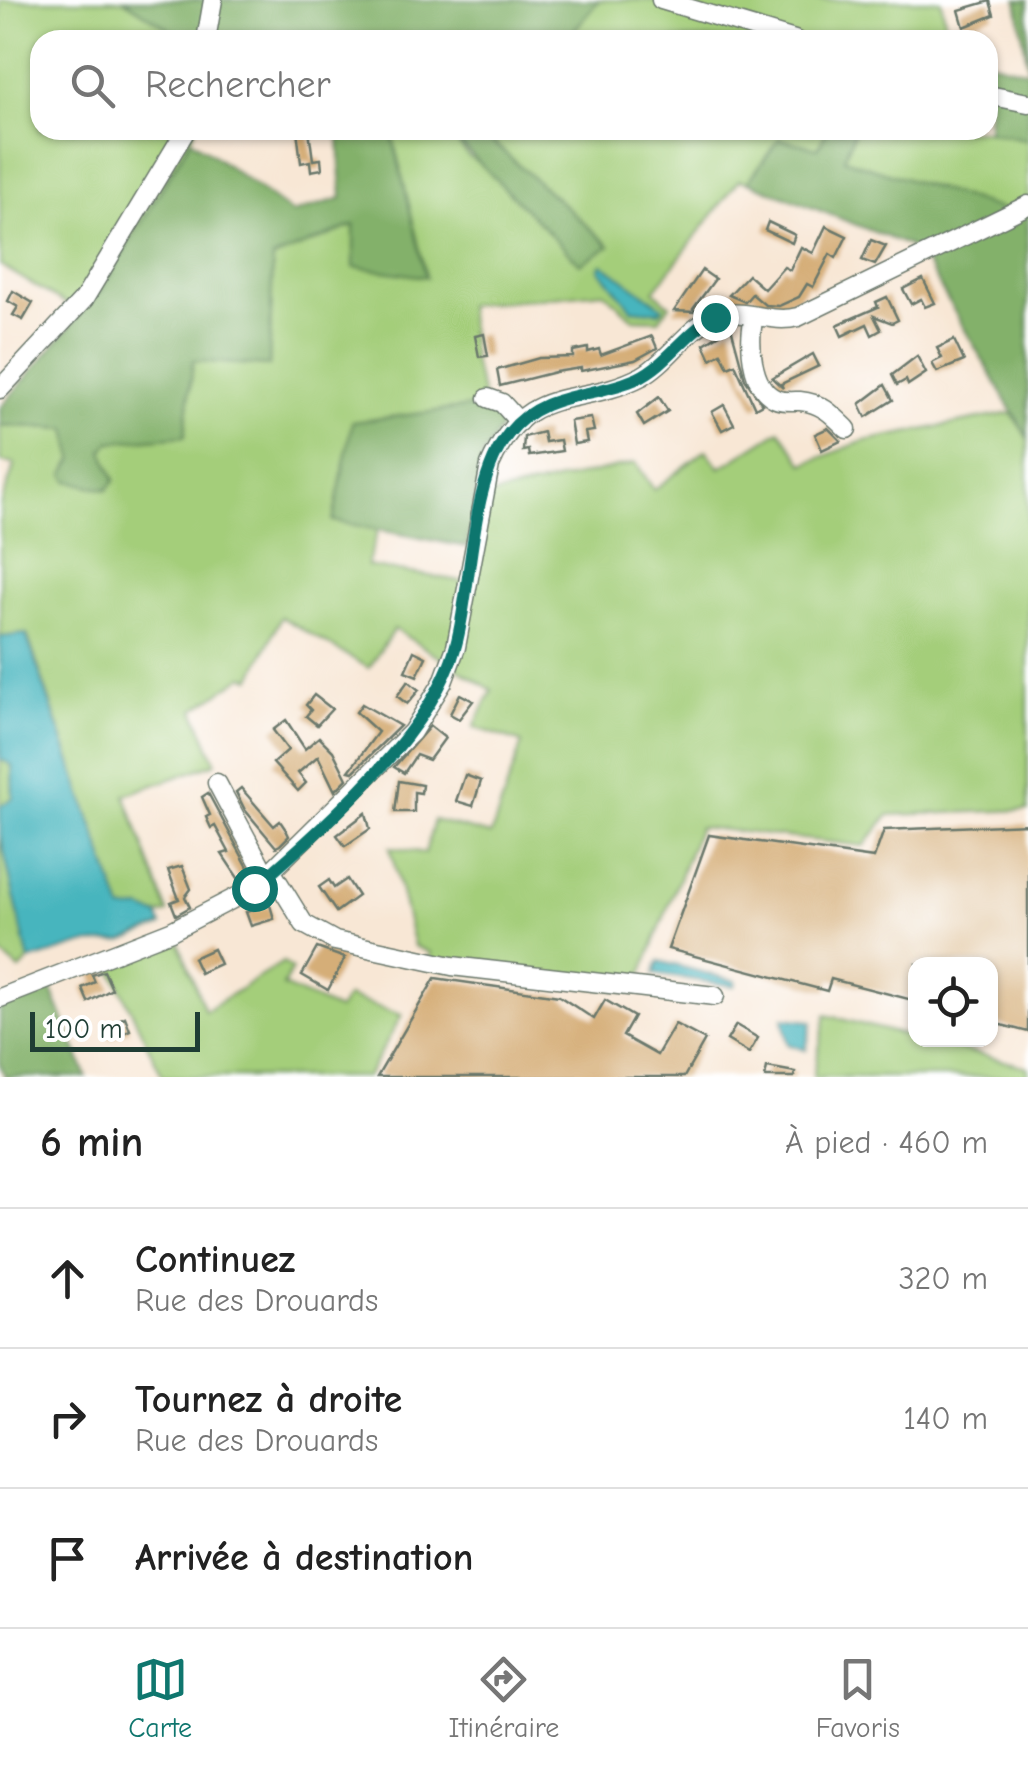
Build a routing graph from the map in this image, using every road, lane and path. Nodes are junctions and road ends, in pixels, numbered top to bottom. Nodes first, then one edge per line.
1 (213, 0) edge
2 (661, 0) edge
3 (208, 30) edge
4 (761, 30) edge
5 (998, 97) edge
6 (1028, 103) edge
7 (180, 140) edge
8 (1028, 205) edge
9 (754, 317) junction
10 (0, 389) edge
11 (488, 398) dead end
12 (519, 422) junction
13 (847, 430) dead end
14 (217, 783) dead end
15 (269, 875) junction
16 (715, 996) dead end
17 (0, 998) edge

1 - 3 street
2 - 4 street
5 - 6 street
7 - 10 street
8 - 9 street
9 - 12 street
9 - 13 street
11 - 12 street
12 - 15 street
14 - 15 street
15 - 16 street
15 - 17 street

